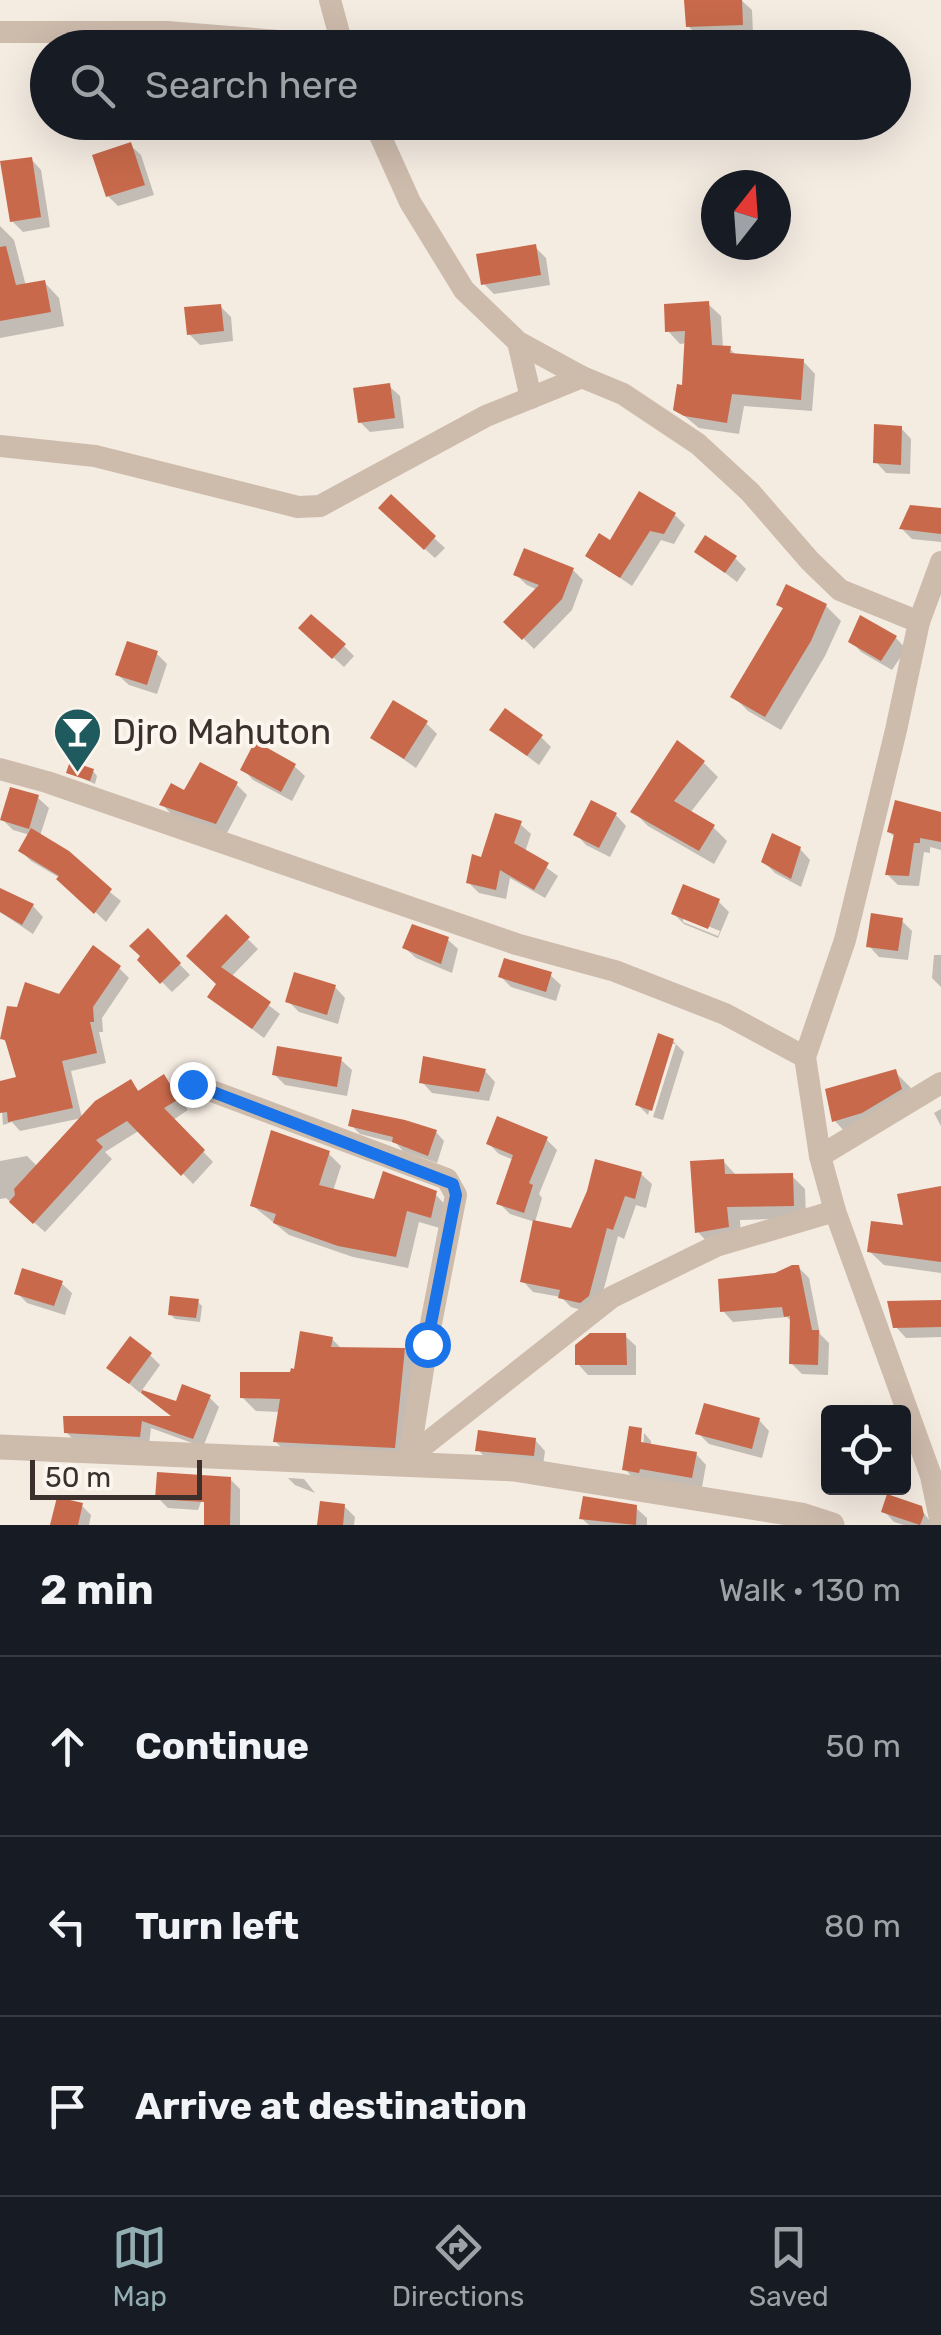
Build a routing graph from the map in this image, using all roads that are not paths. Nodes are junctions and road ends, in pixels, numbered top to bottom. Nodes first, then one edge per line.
1 (330, 0) edge
2 (338, 30) edge
3 (0, 32) edge
4 (30, 32) edge
5 (382, 140) edge
6 (518, 342) junction
7 (582, 377) junction
8 (531, 398) junction
9 (0, 446) edge
10 (941, 562) edge
11 (919, 622) junction
12 (0, 769) edge
13 (805, 1057) junction
14 (941, 1083) edge
15 (192, 1084) dead end
16 (820, 1156) junction
17 (835, 1212) junction
18 (0, 1447) edge
19 (409, 1460) junction
20 (941, 1524) edge
21 (832, 1525) edge

1 - 2 street
3 - 4 street
5 - 6 street
6 - 7 street
6 - 8 street
7 - 8 street
7 - 11 street
8 - 9 street
10 - 11 street
11 - 13 street
12 - 13 street
13 - 16 street
14 - 16 street
15 - 19 street
16 - 17 street
17 - 19 street
17 - 20 street
18 - 19 street
19 - 21 street

